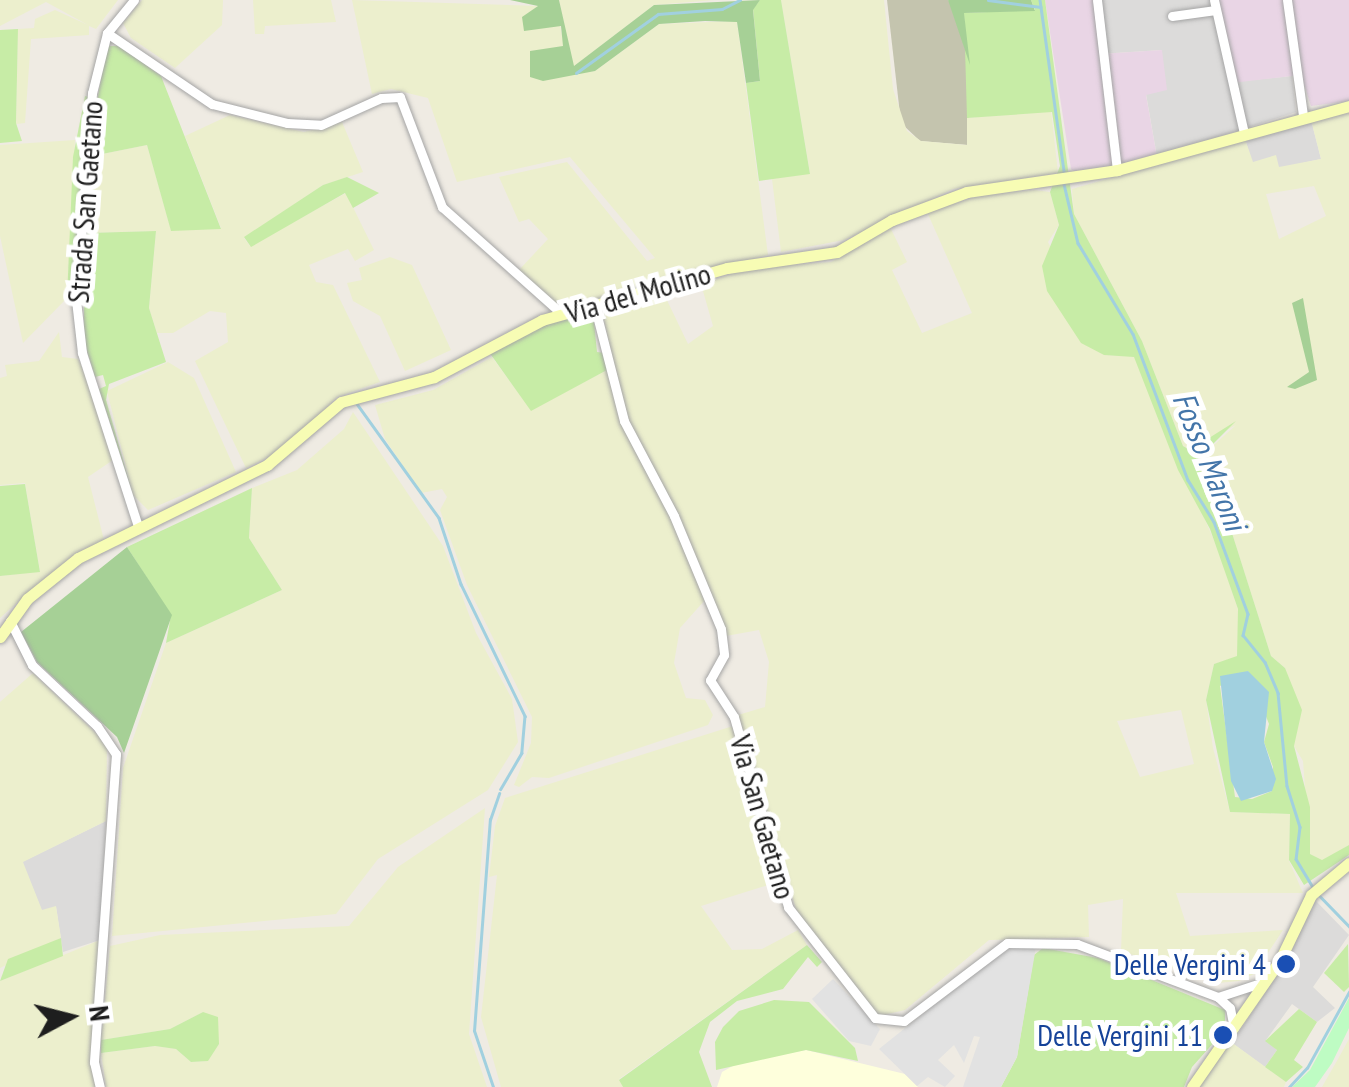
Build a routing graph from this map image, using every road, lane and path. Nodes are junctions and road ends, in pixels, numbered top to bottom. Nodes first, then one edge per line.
1 (134, 0) edge
2 (1097, 0) edge
3 (1286, 0) edge
4 (1215, 5) edge
5 (1172, 16) dead end
6 (107, 33) junction
7 (1349, 106) edge
8 (1304, 116) junction
9 (1244, 133) junction
10 (1117, 170) junction
11 (594, 304) junction
12 (561, 313) junction
13 (138, 526) junction
14 (10, 621) junction
15 (0, 637) edge
16 (1349, 862) edge
17 (1267, 981) junction
18 (1236, 994) junction
19 (1218, 997) junction
20 (1230, 1008) junction
21 (1248, 1009) junction
22 (1234, 1028) junction
23 (100, 1087) edge
24 (1192, 1087) edge

1 - 6 street, Strada San Gaetano
2 - 10 street
3 - 8 street
4 - 5 street
4 - 9 street
6 - 12 street
6 - 13 street, Strada San Gaetano
7 - 8 street, Via del Molino
8 - 9 street, Via del Molino
9 - 10 street, Via del Molino
10 - 11 street, Via del Molino
11 - 12 street, Via del Molino
11 - 19 street, Via San Gaetano
12 - 13 street, Via del Molino
13 - 14 street, Via del Molino
14 - 15 street, Via del Molino
14 - 23 street
16 - 17 street
17 - 18 street
17 - 21 street
18 - 19 street
18 - 21 street
19 - 20 street, Via San Gaetano
20 - 21 street
20 - 22 street
21 - 22 street
22 - 24 street

